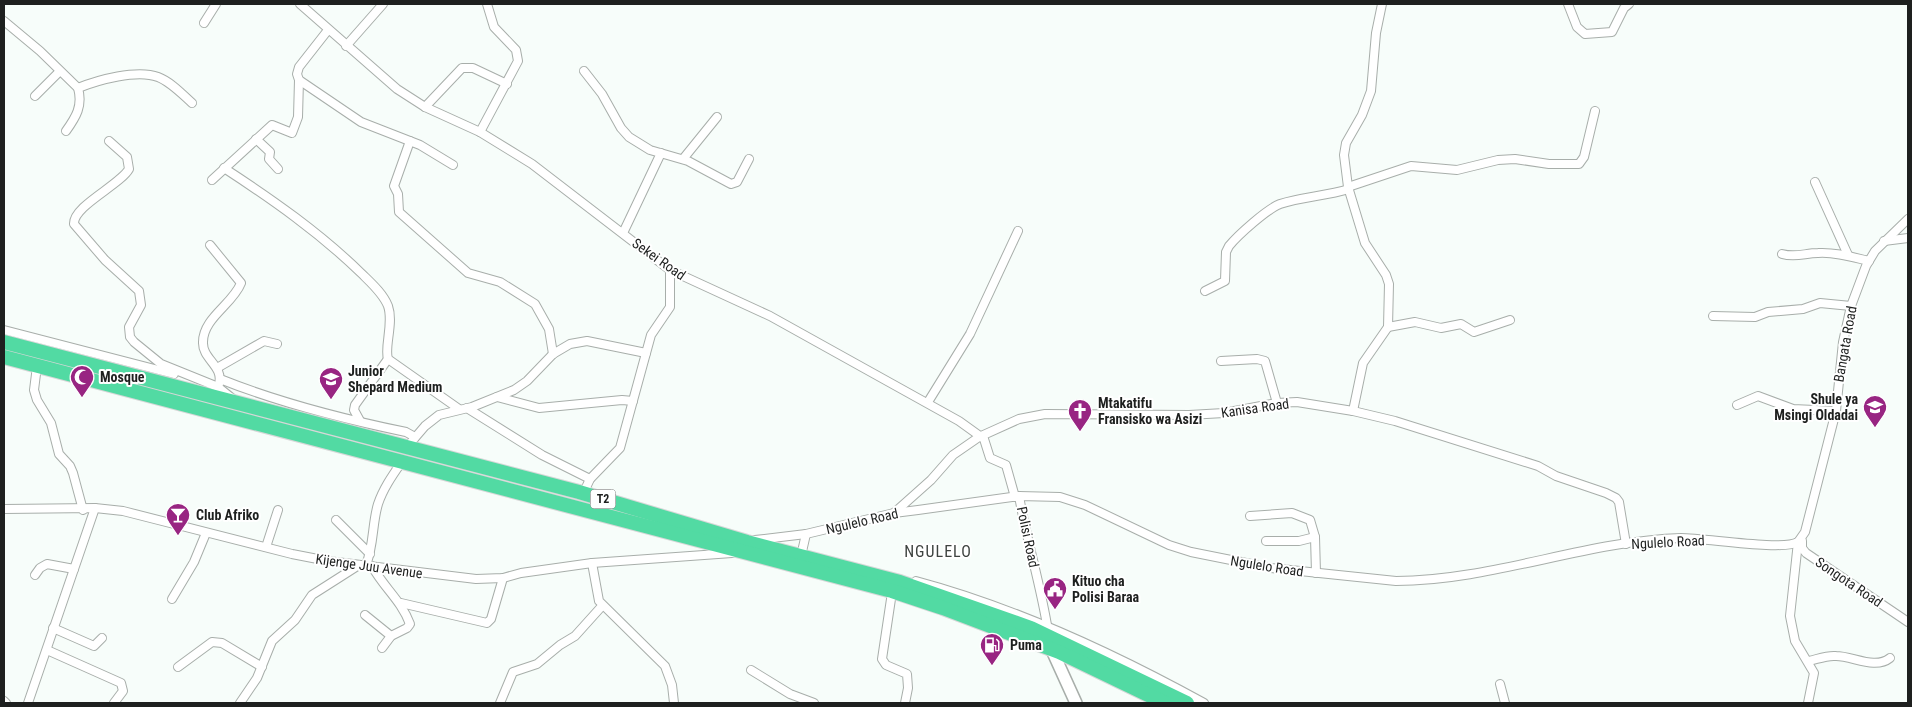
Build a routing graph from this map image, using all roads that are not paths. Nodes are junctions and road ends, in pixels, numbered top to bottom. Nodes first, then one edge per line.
1 (216, 4) edge
2 (300, 4) edge
3 (382, 4) edge
4 (487, 4) edge
5 (1382, 4) edge
6 (1568, 4) edge
7 (1629, 4) edge
8 (4, 21) edge
9 (204, 23) dead end
10 (328, 30) junction
11 (346, 46) junction
12 (584, 71) dead end
13 (59, 72) junction
14 (299, 80) junction
15 (507, 84) junction
16 (78, 88) junction
17 (35, 96) dead end
18 (192, 103) dead end
19 (425, 107) junction
20 (1595, 112) dead end
21 (717, 118) dead end
22 (66, 131) dead end
23 (480, 132) junction
24 (256, 139) junction
25 (410, 140) junction
26 (109, 141) dead end
27 (661, 153) junction
28 (749, 159) dead end
29 (682, 160) junction
30 (453, 165) dead end
31 (224, 168) junction
32 (278, 169) dead end
33 (212, 180) dead end
34 (1816, 182) dead end
35 (1349, 188) junction
36 (1908, 219) edge
37 (1018, 231) dead end
38 (623, 233) junction
39 (1908, 238) edge
40 (1884, 241) junction
41 (210, 245) dead end
42 (1782, 254) dead end
43 (1848, 255) junction
44 (1869, 261) junction
45 (670, 270) junction
46 (1205, 291) dead end
47 (1851, 306) junction
48 (1712, 316) dead end
49 (1510, 320) dead end
50 (1388, 327) junction
51 (4, 330) edge
52 (4, 342) edge
53 (277, 344) dead end
54 (646, 353) junction
55 (553, 354) junction
56 (4, 357) edge
57 (388, 358) junction
58 (1221, 361) dead end
59 (37, 366) junction
60 (217, 368) junction
61 (195, 379) junction
62 (219, 383) junction
63 (497, 397) junction
64 (633, 401) junction
65 (928, 402) junction
66 (236, 403) junction
67 (1277, 403) junction
68 (1736, 405) dead end
69 (463, 409) junction
70 (1353, 410) junction
71 (1836, 412) junction
72 (360, 421) junction
73 (979, 437) junction
74 (411, 442) junction
75 (401, 463) junction
76 (590, 479) junction
77 (581, 493) junction
78 (1017, 497) junction
79 (621, 505) junction
80 (95, 508) junction
81 (572, 509) junction
82 (4, 510) edge
83 (84, 510) junction
84 (278, 510) dead end
85 (894, 513) junction
86 (1250, 516) dead end
87 (336, 520) dead end
88 (616, 520) junction
89 (206, 533) junction
90 (806, 534) junction
91 (1315, 537) junction
92 (1800, 539) junction
93 (1266, 541) dead end
94 (1626, 544) junction
95 (266, 547) junction
96 (743, 547) junction
97 (370, 554) junction
98 (801, 556) junction
99 (592, 563) junction
100 (366, 565) junction
101 (74, 569) junction
102 (1316, 573) junction
103 (35, 575) dead end
104 (502, 578) junction
105 (172, 599) dead end
106 (891, 599) dead end
107 (401, 604) junction
108 (602, 606) junction
109 (365, 615) dead end
110 (1908, 622) edge
111 (52, 628) junction
112 (391, 636) junction
113 (1049, 637) junction
114 (102, 638) dead end
115 (382, 648) dead end
116 (47, 650) junction
117 (1890, 658) dead end
118 (1809, 661) junction
119 (178, 667) dead end
120 (262, 667) junction
121 (751, 670) dead end
122 (1500, 684) dead end
123 (28, 703) edge
124 (114, 703) edge
125 (240, 703) edge
126 (500, 703) edge
127 (674, 703) edge
128 (814, 703) edge
129 (905, 703) edge
130 (1076, 703) edge
131 (1165, 703) edge
132 (1187, 703) edge
133 (1204, 703) edge
134 (1505, 703) edge
135 (1808, 703) edge

1 - 9 street
2 - 10 street, Sekei Road
3 - 11 street
4 - 15 street
5 - 35 street
6 - 7 street
8 - 13 street
10 - 11 street, Sekei Road
10 - 14 street
11 - 19 street, Sekei Road
12 - 27 street
13 - 16 street
13 - 17 street
14 - 24 street
14 - 25 street
15 - 19 street
15 - 23 street
16 - 18 street
16 - 22 street
19 - 23 street, Sekei Road
20 - 35 street
21 - 29 street
23 - 38 street, Sekei Road
24 - 31 street
24 - 32 street
25 - 30 street
25 - 55 street
26 - 61 street
27 - 29 street
27 - 38 street
28 - 29 street
31 - 33 street
31 - 57 street
34 - 43 street
35 - 46 street
35 - 50 street
36 - 40 street, Bangata Road
37 - 65 street
38 - 45 street, Sekei Road
39 - 40 street
40 - 44 street, Bangata Road
41 - 60 street
42 - 43 street
43 - 44 street
44 - 47 street, Bangata Road
45 - 54 street
45 - 65 street, Sekei Road
47 - 48 street
47 - 71 street, Bangata Road
49 - 50 street
50 - 70 street
51 - 61 street
52 - 66 highway, T2
53 - 60 street
54 - 55 street
54 - 64 street
55 - 63 street
56 - 59 highway, T2
57 - 69 street
57 - 72 street
58 - 67 street
59 - 75 highway, T2
59 - 83 street
60 - 62 street
61 - 62 street
62 - 66 street
62 - 72 street
63 - 64 street
63 - 69 street
64 - 76 street
65 - 73 street, Sekei Road
66 - 74 highway, T2
67 - 70 street, Kanisa Road
67 - 73 street, Kanisa Road
68 - 71 street
69 - 74 street
69 - 76 street
70 - 94 street, Kanisa Road
71 - 92 street, Bangata Road
72 - 74 street
73 - 78 street, Sekei Road
73 - 85 street, Kanisa Road
74 - 77 highway, T2
75 - 81 highway, T2
75 - 97 street
76 - 77 street
77 - 79 highway, T2
77 - 81 highway
78 - 85 street, Ngulelo Road
78 - 102 street, Ngulelo Road
78 - 113 street, Polisi Road
79 - 88 highway
79 - 96 highway, T2
80 - 83 street, Kijenge Juu Avenue
80 - 89 street, Kijenge Juu Avenue
80 - 101 street
81 - 88 highway, T2
82 - 83 street, Kijenge Juu Avenue
84 - 95 street
85 - 90 street, Ngulelo Road
86 - 91 street
87 - 97 street
88 - 96 highway, T2
89 - 95 street, Kijenge Juu Avenue
89 - 105 street
90 - 96 street, Ngulelo Road
90 - 98 street
91 - 93 street
91 - 102 street
92 - 94 street, Ngulelo Road
92 - 110 street, Songota Road
92 - 118 street, Bangata Road
94 - 102 street, Ngulelo Road
95 - 100 street, Kijenge Juu Avenue
96 - 98 highway, T2
96 - 99 street, Kijenge Juu Avenue
96 - 113 highway, T2
97 - 100 street
98 - 113 highway, T2
99 - 104 street, Kijenge Juu Avenue
99 - 108 street
100 - 104 street, Kijenge Juu Avenue
100 - 107 street
100 - 120 street
101 - 103 street
101 - 111 street
104 - 107 street
106 - 129 street
107 - 112 street
108 - 126 street
108 - 127 street
109 - 112 street
111 - 114 street
111 - 116 street
112 - 115 street
113 - 130 street
113 - 131 highway, T2
113 - 132 highway, T2
113 - 133 street
116 - 123 street
116 - 124 street
117 - 118 street
118 - 135 street
119 - 120 street
120 - 125 street
121 - 128 street
122 - 134 street

